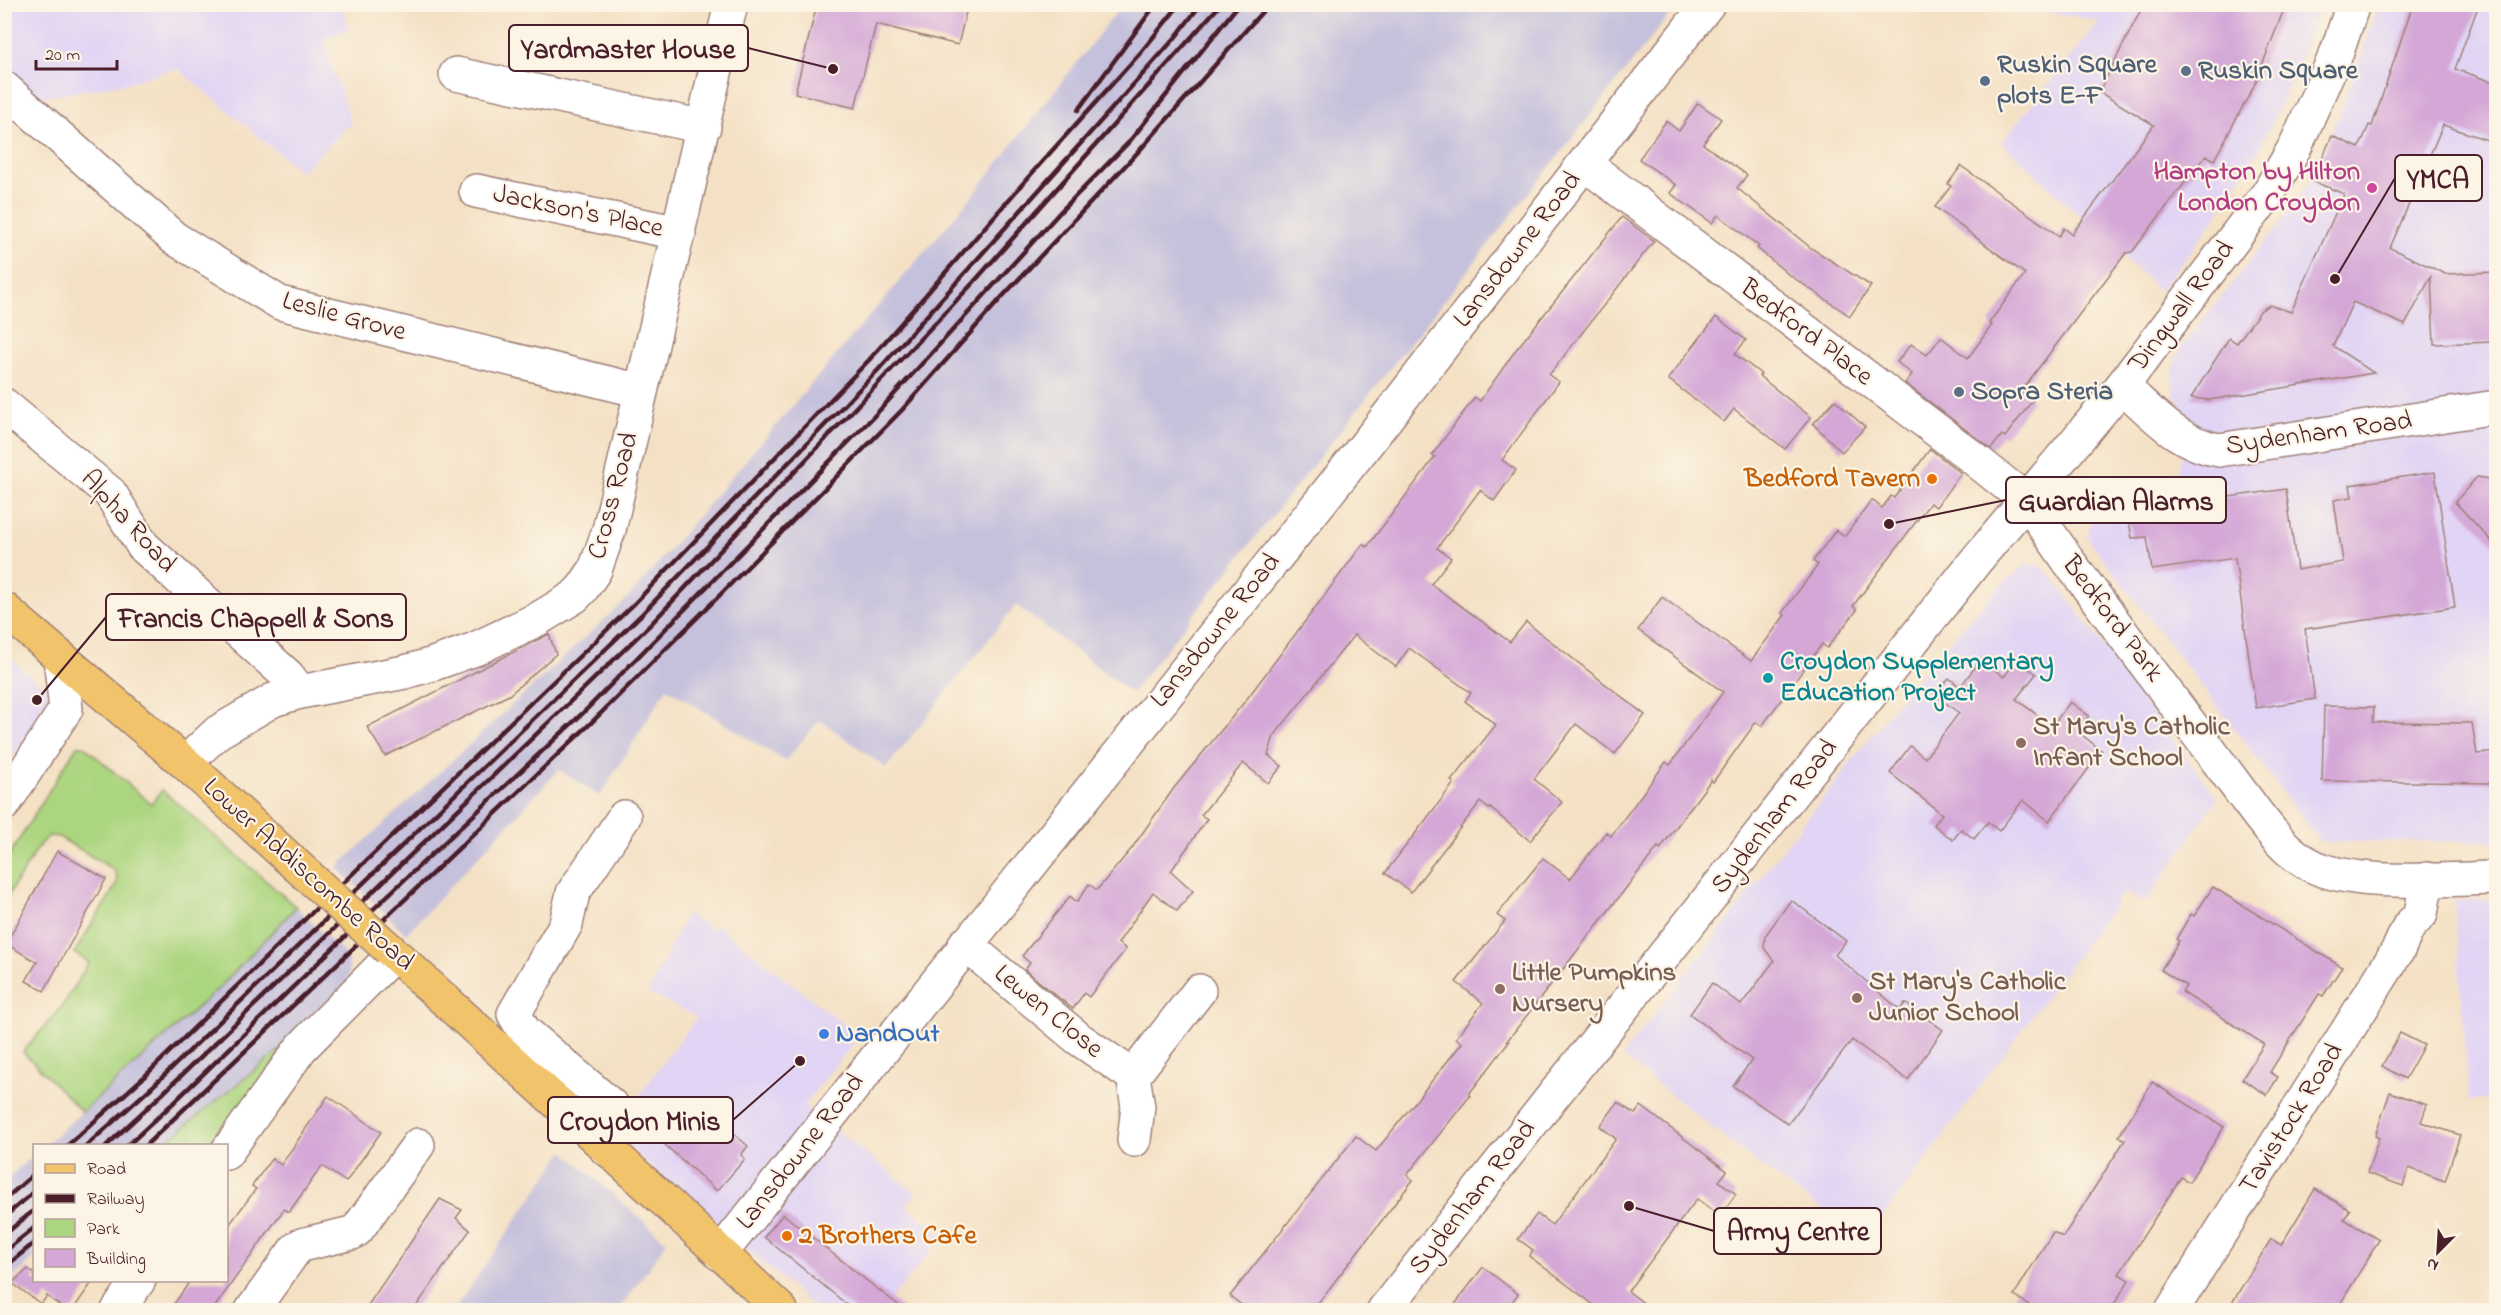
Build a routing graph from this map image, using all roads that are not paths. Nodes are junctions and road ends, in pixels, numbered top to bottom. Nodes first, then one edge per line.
1 (731, 4) edge
2 (1708, 4) edge
3 (2354, 4) edge
4 (456, 74) dead end
5 (4, 88) edge
6 (704, 127) junction
7 (1585, 164) junction
8 (476, 191) dead end
9 (679, 233) junction
10 (2122, 386) junction
11 (642, 391) junction
12 (4, 405) edge
13 (2496, 407) edge
14 (2027, 501) junction
15 (4, 609) edge
16 (60, 658) junction
17 (300, 692) junction
18 (185, 763) junction
19 (4, 804) edge
20 (624, 817) dead end
21 (2496, 878) edge
22 (2394, 879) junction
23 (2427, 879) junction
24 (2409, 926) junction
25 (965, 944) junction
26 (392, 952) junction
27 (1199, 991) dead end
28 (1133, 1076) junction
29 (1134, 1140) dead end
30 (418, 1145) dead end
31 (606, 1149) junction
32 (228, 1150) edge
33 (720, 1254) junction
34 (252, 1311) edge
35 (781, 1311) edge
36 (1384, 1311) edge
37 (2172, 1311) edge

1 - 6 street, Cross Road
2 - 7 street, Lansdowne Road
3 - 10 street, Dingwall Road
4 - 6 street
5 - 11 street, Leslie Grove
6 - 9 street, Cross Road
7 - 14 street, Bedford Place
7 - 25 street, Lansdowne Road
8 - 9 street, Jackson's Place
9 - 11 street, Cross Road
10 - 13 street, Sydenham Road
10 - 14 street, Sydenham Road
11 - 17 street, Cross Road
12 - 17 street, Alpha Road
14 - 22 street, Bedford Park
14 - 36 street, Sydenham Road
15 - 16 main road, Lower Addiscombe Road
16 - 18 main road, Lower Addiscombe Road
16 - 19 street
17 - 18 street, Cross Road
18 - 26 main road, Lower Addiscombe Road, bridge
20 - 31 street
21 - 23 street, Bedford Park
22 - 23 street, Bedford Park
22 - 24 street
23 - 24 street, Tavistock Road
24 - 37 street, Tavistock Road
25 - 28 street, Lewen Close
25 - 33 street, Lansdowne Road
26 - 31 main road, Lower Addiscombe Road
26 - 32 street
27 - 28 street, Lewen Close
28 - 29 street
30 - 34 street
31 - 33 main road, Lower Addiscombe Road
33 - 35 main road, Lower Addiscombe Road

